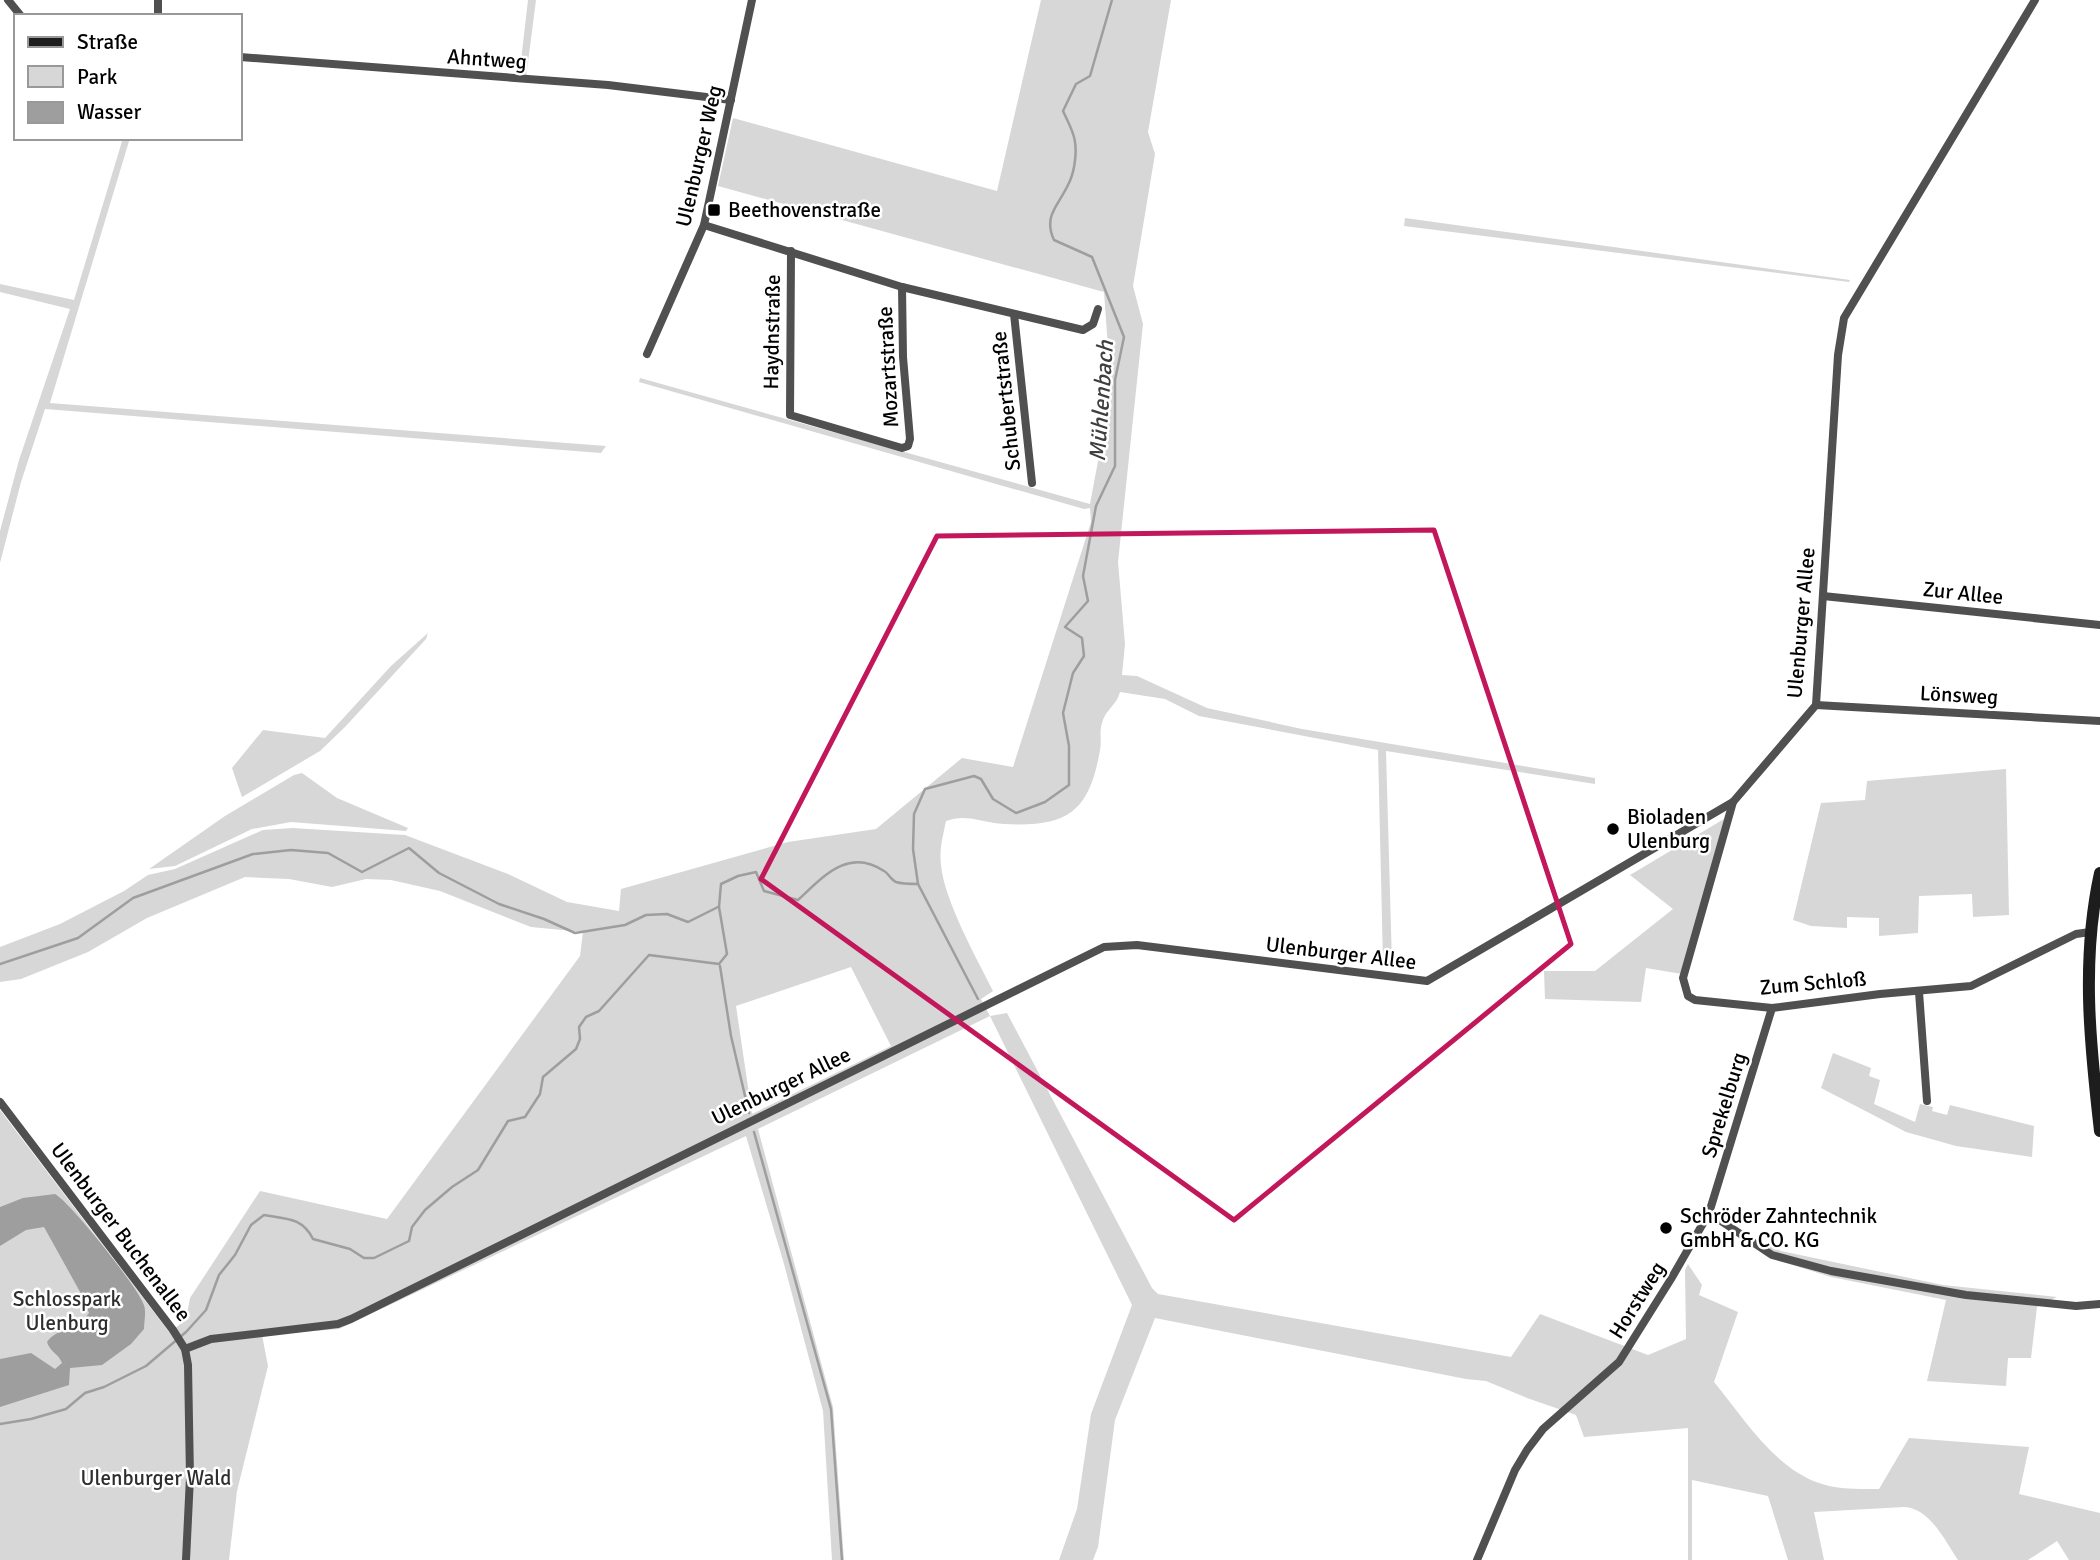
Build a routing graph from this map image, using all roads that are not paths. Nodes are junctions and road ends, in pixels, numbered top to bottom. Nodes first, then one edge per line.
1 (8, 0) edge
2 (752, 0) edge
3 (2035, 0) edge
4 (19, 14) edge
5 (242, 57) edge
6 (731, 100) junction
7 (704, 225) junction
8 (791, 251) junction
9 (902, 287) junction
10 (1098, 309) dead end
11 (1014, 314) junction
12 (647, 354) dead end
13 (908, 446) joint
14 (1032, 483) dead end
15 (1823, 596) junction
16 (2100, 625) edge
17 (1816, 705) junction
18 (2100, 721) edge
19 (1733, 803) junction
20 (2100, 873) edge
21 (2090, 932) junction
22 (1919, 992) junction
23 (1772, 1008) junction
24 (2096, 1059) edge
25 (1927, 1101) dead end
26 (0, 1102) edge
27 (2100, 1131) edge
28 (1709, 1213) junction
29 (2100, 1304) edge
30 (185, 1349) junction
31 (186, 1560) edge
32 (1477, 1560) edge

1 - 4 street
2 - 6 street, Ulenburger Weg
3 - 15 street, Ulenburger Allee
5 - 6 street, Ahntweg
6 - 7 street, Ulenburger Weg
7 - 8 street
7 - 12 street, Ulenburger Weg
8 - 9 street
8 - 13 street, Haydnstraße
9 - 11 street
9 - 13 street, Mozartstraße
10 - 11 street
11 - 14 street, Schubertstraße
15 - 16 street, Zur Allee
15 - 17 street, Ulenburger Allee
17 - 18 street, Lönsweg
17 - 19 street, Ulenburger Allee
19 - 23 street, Zum Schloß
19 - 30 street, Ulenburger Allee
20 - 21 main road
21 - 22 street, Zum Schloß
21 - 24 main road
22 - 23 street, Zum Schloß
22 - 25 street
23 - 28 street, Sprekelburg
24 - 27 main road
26 - 30 street, Ulenburger Buchenallee
28 - 29 street
28 - 32 street, Horstweg
30 - 31 street, Ulenburger Buchenallee

